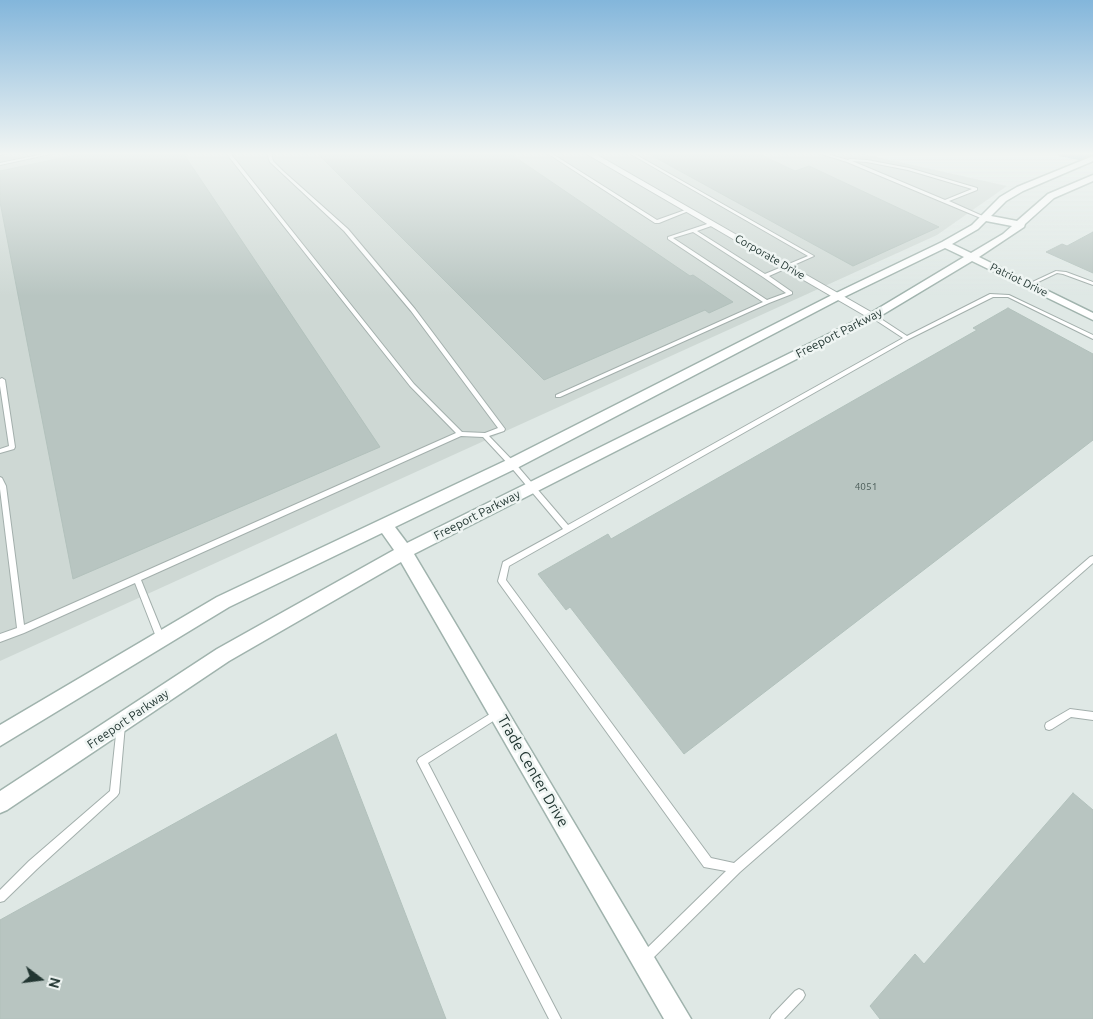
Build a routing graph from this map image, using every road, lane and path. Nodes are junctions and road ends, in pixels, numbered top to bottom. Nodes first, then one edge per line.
1 (266, 201) edge
2 (314, 201) edge
3 (623, 201) edge
4 (672, 201) edge
5 (715, 201) edge
6 (942, 201) edge
7 (949, 201) edge
8 (1001, 201) edge
9 (1046, 201) edge
10 (946, 202) junction
11 (688, 210) junction
12 (985, 218) junction
13 (712, 224) junction
14 (1021, 224) junction
15 (693, 230) junction
16 (945, 244) junction
17 (973, 258) junction
18 (787, 267) junction
19 (765, 276) junction
20 (1028, 284) junction
21 (1093, 284) edge
22 (838, 296) junction
23 (767, 302) junction
24 (873, 316) junction
25 (1093, 316) edge
26 (1093, 337) edge
27 (907, 338) junction
28 (0, 381) edge
29 (558, 396) dead end
30 (460, 434) junction
31 (486, 435) junction
32 (0, 451) edge
33 (512, 464) junction
34 (0, 480) edge
35 (532, 487) junction
36 (385, 525) junction
37 (567, 529) junction
38 (404, 552) junction
39 (1093, 559) edge
40 (137, 579) junction
41 (21, 630) junction
42 (0, 638) edge
43 (161, 639) junction
44 (499, 712) junction
45 (1093, 716) edge
46 (121, 724) junction
47 (1049, 726) dead end
48 (0, 736) edge
49 (0, 803) edge
50 (736, 868) junction
51 (0, 897) edge
52 (643, 960) junction
53 (799, 995) dead end
54 (555, 1019) edge
55 (678, 1019) edge
56 (776, 1019) edge

1 - 30 lane
2 - 31 lane
3 - 11 lane
4 - 11 street, Corporate Drive
5 - 18 lane
6 - 10 lane
7 - 10 lane
8 - 12 main road
9 - 14 main road, Freeport Parkway
10 - 12 lane
11 - 13 street, Corporate Drive
12 - 14 main road
12 - 16 main road
13 - 15 lane
13 - 18 street, Corporate Drive
14 - 17 main road, Freeport Parkway
15 - 19 lane
15 - 23 lane
16 - 17 main road, Patriot Drive
16 - 22 main road
17 - 20 main road, Patriot Drive
17 - 24 main road, Freeport Parkway
18 - 19 lane
18 - 22 street, Corporate Drive
19 - 23 lane
20 - 21 lane
20 - 25 main road, Patriot Drive
22 - 24 street, Corporate Drive
22 - 33 main road
23 - 29 lane
24 - 27 lane
24 - 35 main road, Freeport Parkway
26 - 27 lane
27 - 37 lane
28 - 32 lane
30 - 31 lane
30 - 40 lane
31 - 33 lane
33 - 35 lane
33 - 36 main road
34 - 41 lane
35 - 37 lane
35 - 38 main road, Freeport Parkway
36 - 38 main road, Trade Center Drive
36 - 43 main road
37 - 50 lane
38 - 44 main road, Trade Center Drive
38 - 46 main road, Freeport Parkway
39 - 50 lane
40 - 41 lane
40 - 43 lane
41 - 42 lane
43 - 48 main road
44 - 52 main road, Trade Center Drive
44 - 54 lane
45 - 47 lane
46 - 49 main road, Freeport Parkway
46 - 51 lane
50 - 52 lane
52 - 55 main road, Trade Center Drive
53 - 56 lane

